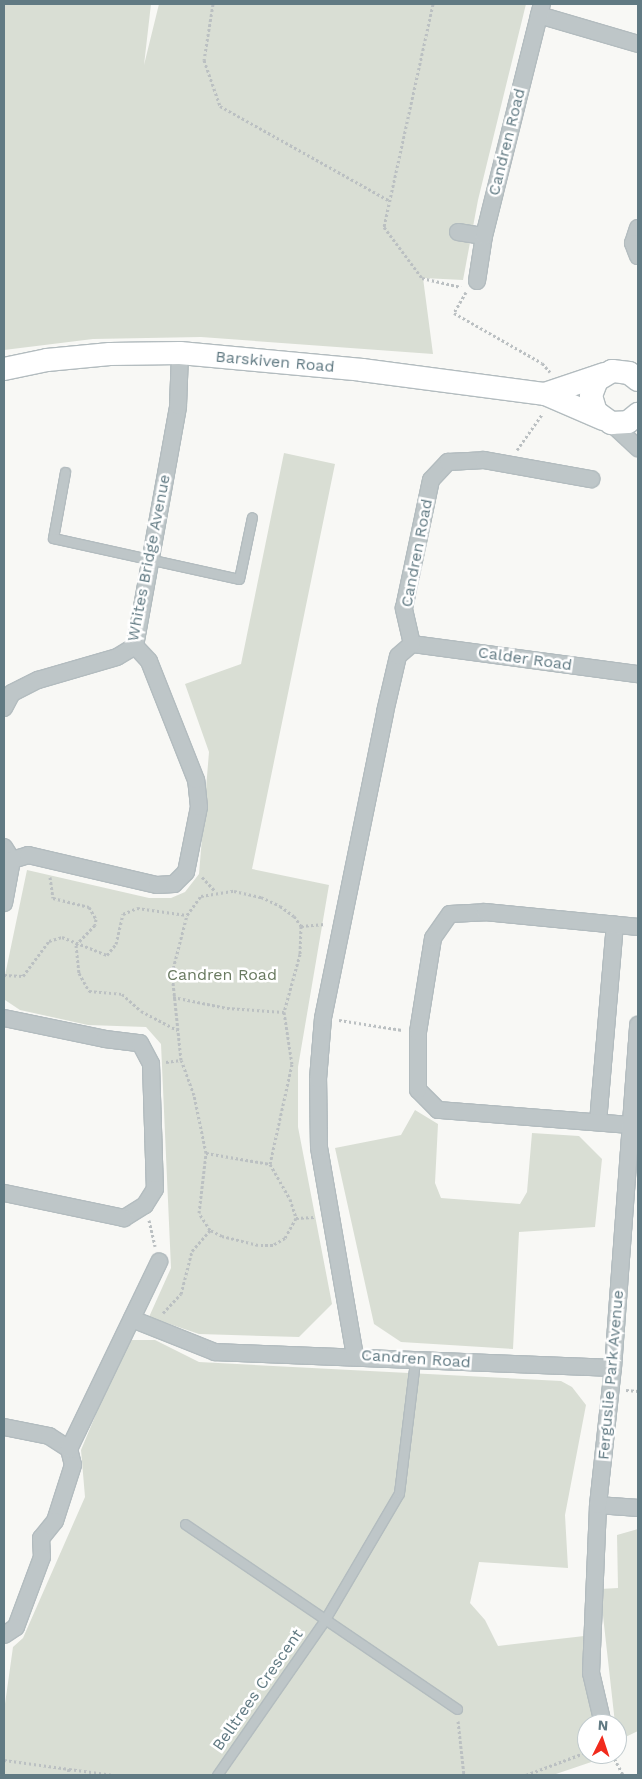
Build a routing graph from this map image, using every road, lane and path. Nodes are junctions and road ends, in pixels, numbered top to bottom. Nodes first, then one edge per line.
1 (213, 4) edge
2 (433, 4) edge
3 (541, 9) edge
4 (638, 44) edge
5 (390, 201) junction
6 (638, 228) edge
7 (458, 232) dead end
8 (484, 236) junction
9 (638, 256) edge
10 (477, 281) dead end
11 (180, 353) junction
12 (4, 369) edge
13 (625, 373) edge
14 (541, 393) junction
15 (638, 414) edge
16 (607, 421) junction
17 (638, 448) edge
18 (508, 462) junction
19 (65, 472) dead end
20 (591, 479) dead end
21 (252, 517) dead end
22 (151, 559) junction
23 (412, 644) junction
24 (135, 646) junction
25 (638, 674) edge
26 (4, 708) edge
27 (8, 853) edge
28 (51, 861) junction
29 (4, 903) edge
30 (187, 915) junction
31 (341, 924) junction
32 (615, 925) junction
33 (301, 926) junction
34 (638, 927) edge
35 (76, 945) junction
36 (4, 975) edge
37 (173, 998) junction
38 (284, 1012) junction
39 (4, 1018) edge
40 (323, 1018) junction
41 (638, 1025) edge
42 (177, 1030) junction
43 (418, 1032) junction
44 (598, 1122) junction
45 (630, 1125) junction
46 (206, 1153) junction
47 (270, 1164) junction
48 (4, 1192) edge
49 (145, 1205) junction
50 (210, 1230) junction
51 (159, 1262) joint
52 (132, 1319) junction
53 (354, 1356) junction
54 (416, 1361) junction
55 (613, 1368) junction
56 (4, 1427) edge
57 (69, 1449) junction
58 (598, 1505) junction
59 (638, 1508) edge
60 (184, 1524) dead end
61 (324, 1621) junction
62 (4, 1636) edge
63 (457, 1709) joint
64 (601, 1714) edge
65 (577, 1756) edge
66 (4, 1760) edge
67 (69, 1769) junction
68 (66, 1775) edge
69 (114, 1775) edge
70 (217, 1775) edge
71 (464, 1775) edge
72 (526, 1775) edge

1 - 5 path
2 - 5 path
3 - 4 street
3 - 8 street, Candren Road
5 - 14 path
6 - 9 street
7 - 8 street
8 - 10 street, Candren Road
11 - 12 street, Barskiven Road
11 - 14 street, Barskiven Road
11 - 22 street, Whites Bridge Avenue
13 - 14 street, Barskiven Road
13 - 16 street
14 - 16 street, Barskiven Road
14 - 18 path
15 - 16 street
16 - 17 street
18 - 20 street, Candren Road
18 - 23 street, Candren Road
19 - 22 lane
21 - 22 lane
22 - 24 street, Whites Bridge Avenue
23 - 25 street, Calder Road
23 - 31 street, Candren Road
24 - 26 street, Whites Bridge Avenue
24 - 28 street
27 - 28 street
27 - 29 street
28 - 35 path
30 - 33 path
30 - 35 path
30 - 37 path
31 - 33 path
31 - 40 street, Candren Road
32 - 34 street
32 - 43 street
32 - 44 street
33 - 38 path
35 - 36 path
35 - 42 path
37 - 38 path
37 - 42 path
38 - 47 path
39 - 49 street
40 - 43 path
40 - 53 street, Candren Road
41 - 45 street, Ferguslie Park Avenue
42 - 46 path
43 - 44 street
44 - 45 street
45 - 55 street, Ferguslie Park Avenue
46 - 47 path
46 - 50 path
47 - 50 path
48 - 49 street
49 - 51 path
50 - 52 path
51 - 52 street
52 - 53 street
52 - 57 street
53 - 54 street, Candren Road
54 - 55 street, Candren Road
54 - 61 lane, Belltrees Crescent
55 - 58 street, Ferguslie Park Avenue
56 - 57 street
57 - 62 street
58 - 59 street
58 - 64 street, Ferguslie Park Avenue
60 - 61 lane, Belltrees Crescent
61 - 63 lane, Belltrees Crescent
61 - 70 lane, Belltrees Crescent
63 - 71 path
65 - 72 path
66 - 67 path
67 - 68 path
67 - 69 path

